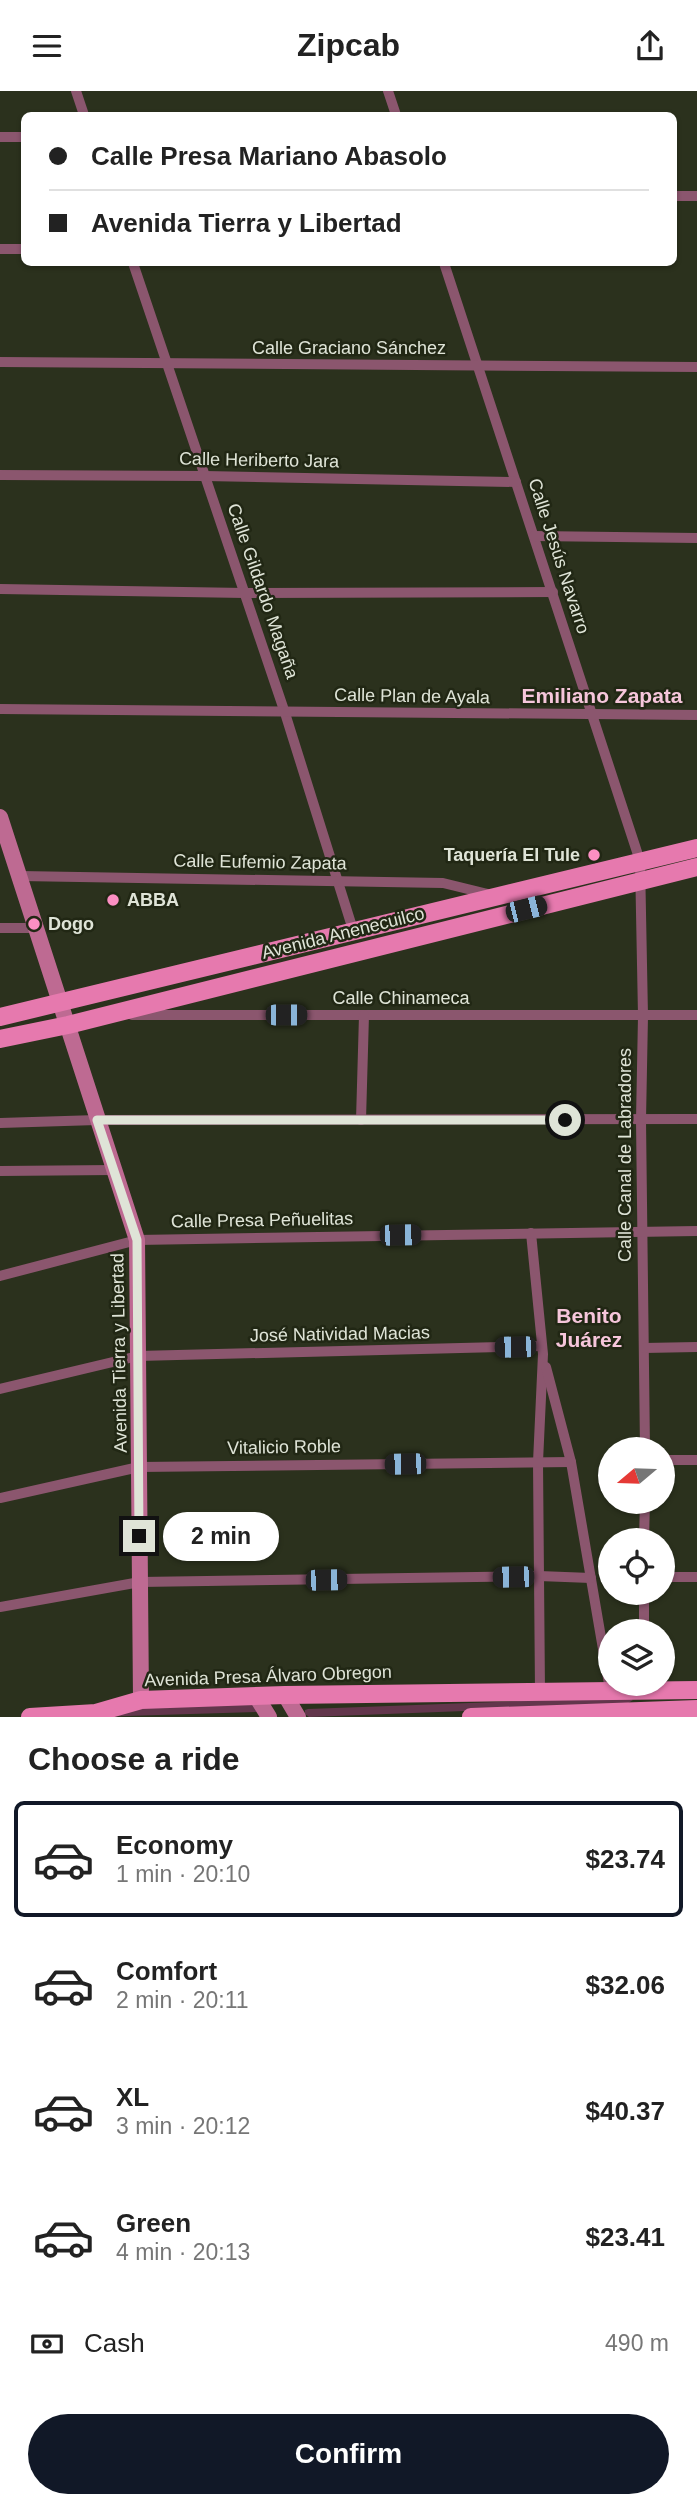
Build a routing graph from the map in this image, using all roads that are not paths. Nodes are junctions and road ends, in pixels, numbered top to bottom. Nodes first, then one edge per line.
1 (76, 91) edge
2 (388, 91) edge
3 (83, 112) edge
4 (395, 112) edge
5 (0, 137) edge
6 (21, 137) edge
7 (677, 196) edge
8 (697, 197) edge
9 (0, 249) edge
10 (21, 249) edge
11 (135, 266) edge
12 (445, 266) edge
13 (0, 362) edge
14 (168, 365) junction
15 (478, 367) junction
16 (697, 367) edge
17 (0, 475) edge
18 (205, 476) junction
19 (516, 482) junction
20 (534, 536) junction
21 (697, 538) edge
22 (0, 589) edge
23 (553, 592) junction
24 (245, 593) junction
25 (0, 709) edge
26 (285, 713) junction
27 (697, 715) edge
28 (593, 716) junction
29 (0, 817) edge
30 (697, 848) edge
31 (640, 861) junction
32 (697, 867) edge
33 (20, 876) junction
34 (338, 880) junction
35 (642, 880) junction
36 (499, 896) junction
37 (0, 928) edge
38 (38, 928) junction
39 (355, 933) junction
40 (61, 1002) junction
41 (105, 1015) junction
42 (364, 1015) junction
43 (697, 1015) edge
44 (643, 1016) junction
45 (0, 1017) edge
46 (68, 1025) junction
47 (0, 1039) edge
48 (697, 1119) edge
49 (97, 1120) junction
50 (361, 1120) junction
51 (641, 1120) junction
52 (0, 1123) edge
53 (114, 1170) junction
54 (0, 1171) edge
55 (642, 1231) junction
56 (697, 1231) edge
57 (531, 1233) junction
58 (137, 1240) junction
59 (0, 1276) edge
60 (697, 1347) edge
61 (644, 1348) junction
62 (543, 1350) junction
63 (138, 1356) junction
64 (0, 1389) edge
65 (645, 1437) edge
66 (697, 1460) edge
67 (676, 1461) edge
68 (538, 1462) junction
69 (571, 1462) junction
70 (139, 1467) junction
71 (0, 1498) edge
72 (539, 1576) junction
73 (675, 1577) edge
74 (697, 1577) edge
75 (591, 1578) junction
76 (140, 1583) junction
77 (0, 1607) edge
78 (598, 1619) edge
79 (675, 1689) edge
80 (598, 1690) edge
81 (697, 1690) edge
82 (540, 1691) junction
83 (285, 1695) junction
84 (256, 1696) junction
85 (644, 1696) edge
86 (141, 1700) junction
87 (697, 1709) edge
88 (645, 1710) junction
89 (579, 1715) edge
90 (30, 1717) edge
91 (269, 1717) edge
92 (298, 1717) edge
93 (471, 1717) edge

1 - 3 street
2 - 4 street
5 - 6 street
7 - 8 street
9 - 10 street
11 - 14 street, Calle Gildardo Magaña
12 - 15 street, Calle Jesús Navarro
13 - 14 street, Calle Graciano Sánchez
14 - 15 street, Calle Graciano Sánchez
14 - 18 street, Calle Gildardo Magaña
15 - 16 street, Calle Graciano Sánchez
15 - 19 street, Calle Jesús Navarro
17 - 18 street, Calle Heriberto Jara
18 - 19 street, Calle Heriberto Jara
18 - 24 street, Calle Gildardo Magaña
19 - 20 street, Calle Jesús Navarro
20 - 21 street
20 - 23 street, Calle Jesús Navarro
22 - 24 street
23 - 24 street
23 - 28 street, Calle Jesús Navarro
24 - 26 street, Calle Gildardo Magaña
25 - 26 street, Calle Plan de Ayala
26 - 28 street, Calle Plan de Ayala
26 - 34 street, Calle Gildardo Magaña
27 - 28 street, Calle Plan de Ayala
28 - 31 street, Calle Jesús Navarro
29 - 33 street, Avenida Tierra y Libertad
30 - 31 main road, Avenida Anenecuilco
31 - 35 street, Calle Canal de Labradores
31 - 36 main road, Avenida Anenecuilco
32 - 35 main road, Avenida Anenecuilco
33 - 34 street, Calle Eufemio Zapata
33 - 38 street, Avenida Tierra y Libertad
34 - 36 street, Calle Eufemio Zapata
34 - 39 street, Calle Gildardo Magaña
35 - 41 main road, Avenida Anenecuilco
35 - 44 street, Calle Canal de Labradores
36 - 39 main road, Avenida Anenecuilco
37 - 38 street
38 - 40 street, Avenida Tierra y Libertad
39 - 40 main road, Avenida Anenecuilco
40 - 45 main road, Avenida Anenecuilco
40 - 46 street, Avenida Tierra y Libertad
41 - 42 street, Calle Chinameca
41 - 46 main road, Avenida Anenecuilco
42 - 44 street, Calle Chinameca
42 - 50 street
43 - 44 street, Calle Chinameca
44 - 51 street, Calle Canal de Labradores
46 - 47 main road, Avenida Anenecuilco
46 - 49 street, Avenida Tierra y Libertad
48 - 51 street
49 - 50 street
49 - 52 street
49 - 53 street, Avenida Tierra y Libertad
50 - 51 street
51 - 55 street, Calle Canal de Labradores
53 - 54 street
53 - 58 street, Avenida Tierra y Libertad
55 - 56 street, Calle Presa Peñuelitas
55 - 57 street, Calle Presa Peñuelitas
55 - 61 street, Calle Canal de Labradores
57 - 58 street, Calle Presa Peñuelitas
57 - 62 street
58 - 59 street, Calle Presa Peñuelitas
58 - 63 street, Avenida Tierra y Libertad
60 - 61 street
61 - 65 street, Calle Canal de Labradores
62 - 63 street, José Natividad Macias
62 - 68 street
62 - 69 street
63 - 64 street, José Natividad Macias
63 - 70 street, Avenida Tierra y Libertad
66 - 67 street
68 - 69 street, Vitalicio Roble
68 - 70 street, Vitalicio Roble
68 - 72 street
69 - 75 street
70 - 71 street, Vitalicio Roble
70 - 76 street, Avenida Tierra y Libertad
72 - 75 street
72 - 76 street
72 - 82 street
73 - 74 street
75 - 78 street
76 - 77 street
76 - 86 street, Avenida Tierra y Libertad
79 - 81 main road, Avenida Presa Álvaro Obregon
80 - 82 main road, Avenida Presa Álvaro Obregon
82 - 83 main road, Avenida Presa Álvaro Obregon
83 - 84 main road, Avenida Presa Álvaro Obregon
83 - 92 street
84 - 86 main road, Avenida Presa Álvaro Obregon
84 - 91 street
85 - 88 street
86 - 90 main road, Avenida Presa Álvaro Obregon
87 - 88 main road
88 - 89 main road
89 - 93 main road

